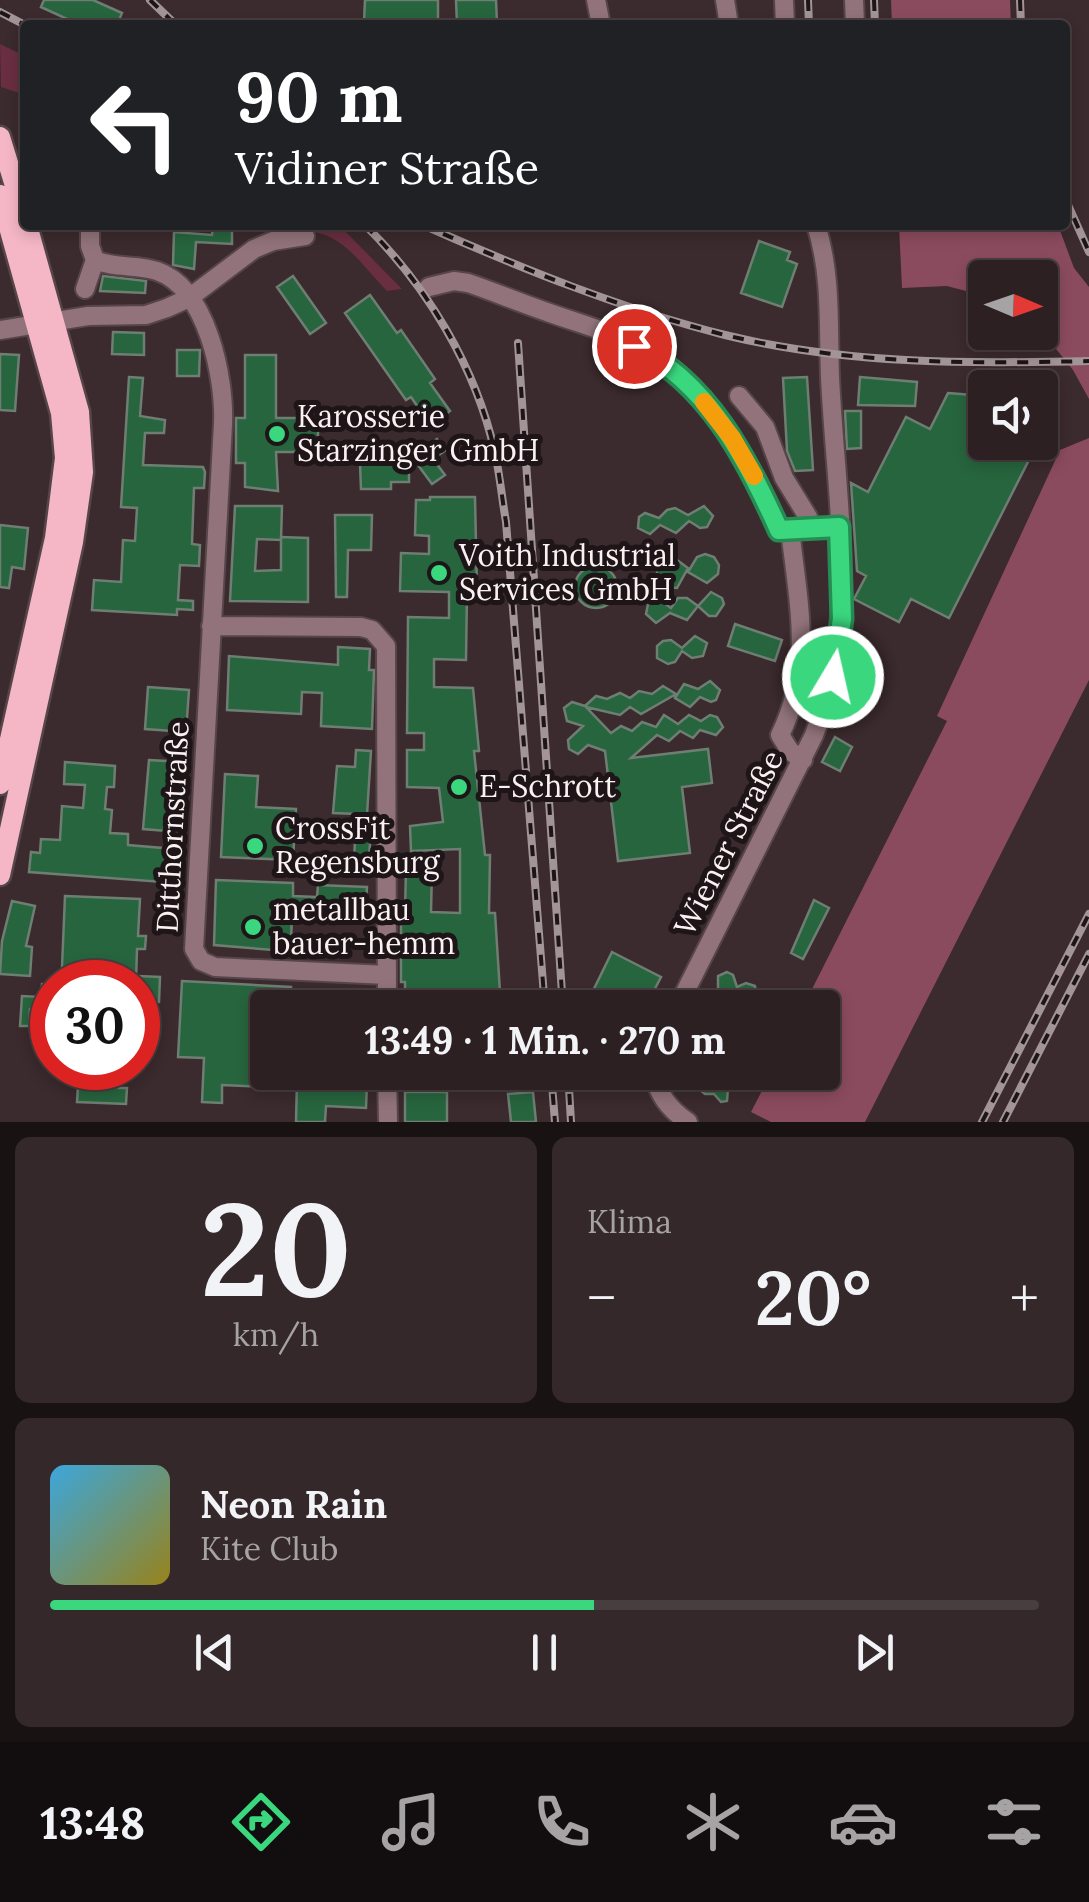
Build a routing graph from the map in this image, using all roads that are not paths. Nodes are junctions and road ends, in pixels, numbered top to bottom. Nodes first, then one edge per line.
1 (0, 137) edge
2 (0, 195) edge
3 (20, 202) edge
4 (28, 230) edge
5 (90, 230) edge
6 (817, 230) edge
7 (305, 236) dead end
8 (95, 260) junction
9 (428, 287) dead end
10 (85, 289) dead end
11 (189, 298) junction
12 (45, 322) junction
13 (0, 330) edge
14 (738, 396) dead end
15 (839, 527) junction
16 (799, 529) junction
17 (212, 626) junction
18 (802, 760) junction
19 (0, 784) edge
20 (0, 875) edge
21 (388, 975) junction
22 (388, 990) edge
23 (686, 990) edge
24 (388, 1090) edge
25 (659, 1090) edge
26 (388, 1122) edge
27 (688, 1122) edge

1 - 3 main road
2 - 12 main road
4 - 12 main road
5 - 8 street
6 - 15 street, Wiener Straße
7 - 11 street
8 - 10 street
8 - 11 street
9 - 16 street
11 - 12 street
11 - 17 street, Ditthornstraße
12 - 13 street
12 - 19 main road
12 - 20 main road
14 - 16 street
15 - 16 street
15 - 18 street, Wiener Straße
16 - 18 street
17 - 21 street
17 - 21 street, Ditthornstraße
18 - 23 street, Wiener Straße
21 - 22 street
24 - 26 street
25 - 27 street

